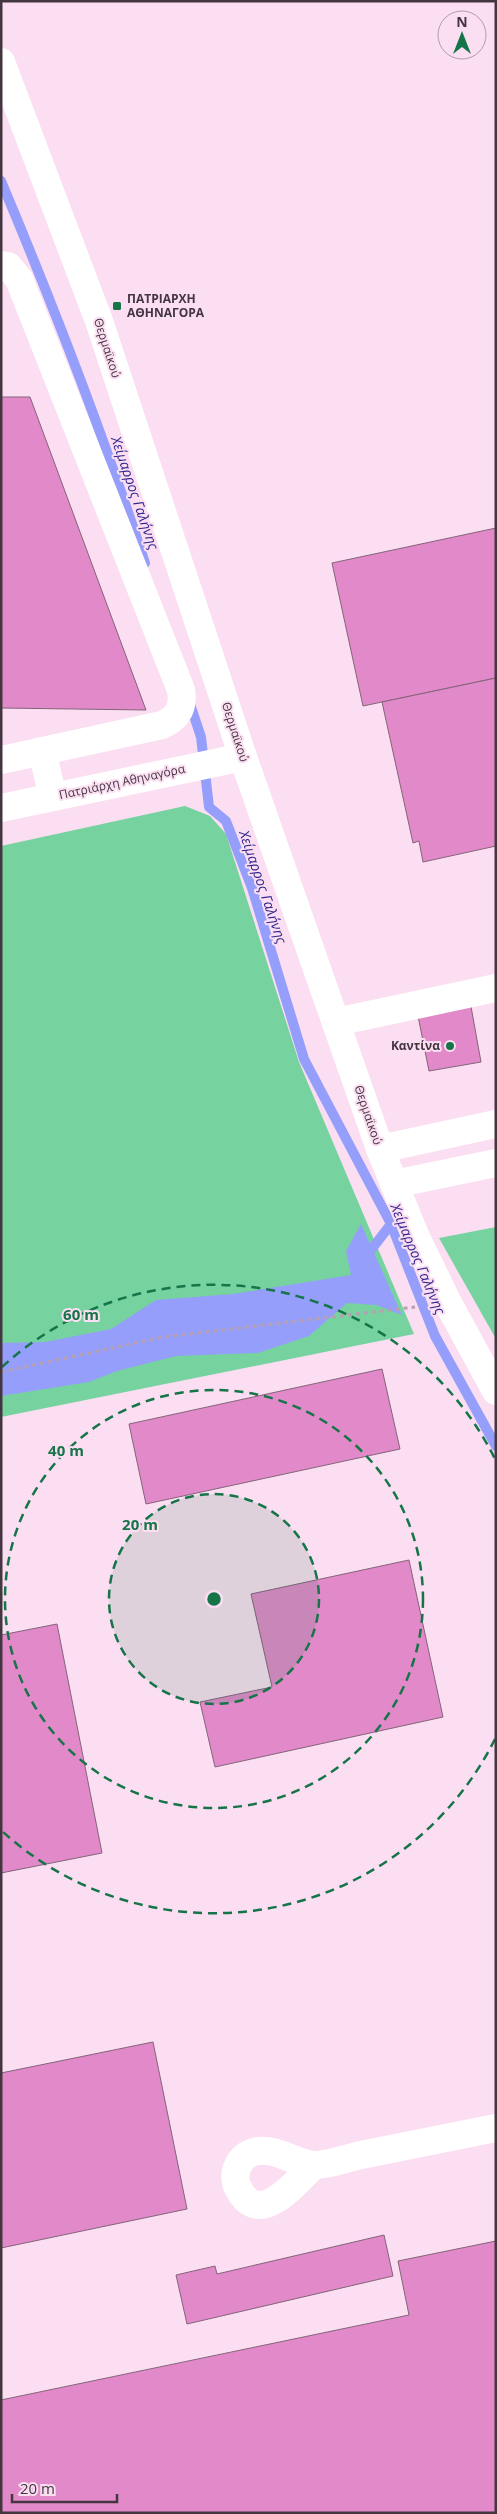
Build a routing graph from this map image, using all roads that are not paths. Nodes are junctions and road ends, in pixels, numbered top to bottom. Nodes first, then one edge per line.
1 (1, 62) edge
2 (1, 265) edge
3 (42, 751) junction
4 (243, 757) junction
5 (1, 760) edge
6 (53, 797) junction
7 (1, 808) edge
8 (496, 988) edge
9 (336, 1022) junction
10 (496, 1124) edge
11 (380, 1149) junction
12 (496, 1163) edge
13 (394, 1184) junction
14 (496, 1391) edge
15 (496, 2128) edge
16 (314, 2165) dead end

1 - 4 street, Θερμαϊκού
2 - 3 street
3 - 5 street
3 - 6 street
4 - 6 street, Πατριάρχη Αθηναγόρα
4 - 9 street, Θερμαϊκού
6 - 7 street, Πατριάρχη Αθηναγόρα
8 - 9 street
9 - 11 street, Θερμαϊκού
10 - 11 street
11 - 13 street, Θερμαϊκού
12 - 13 street
13 - 14 street, Θερμαϊκού
15 - 16 street

